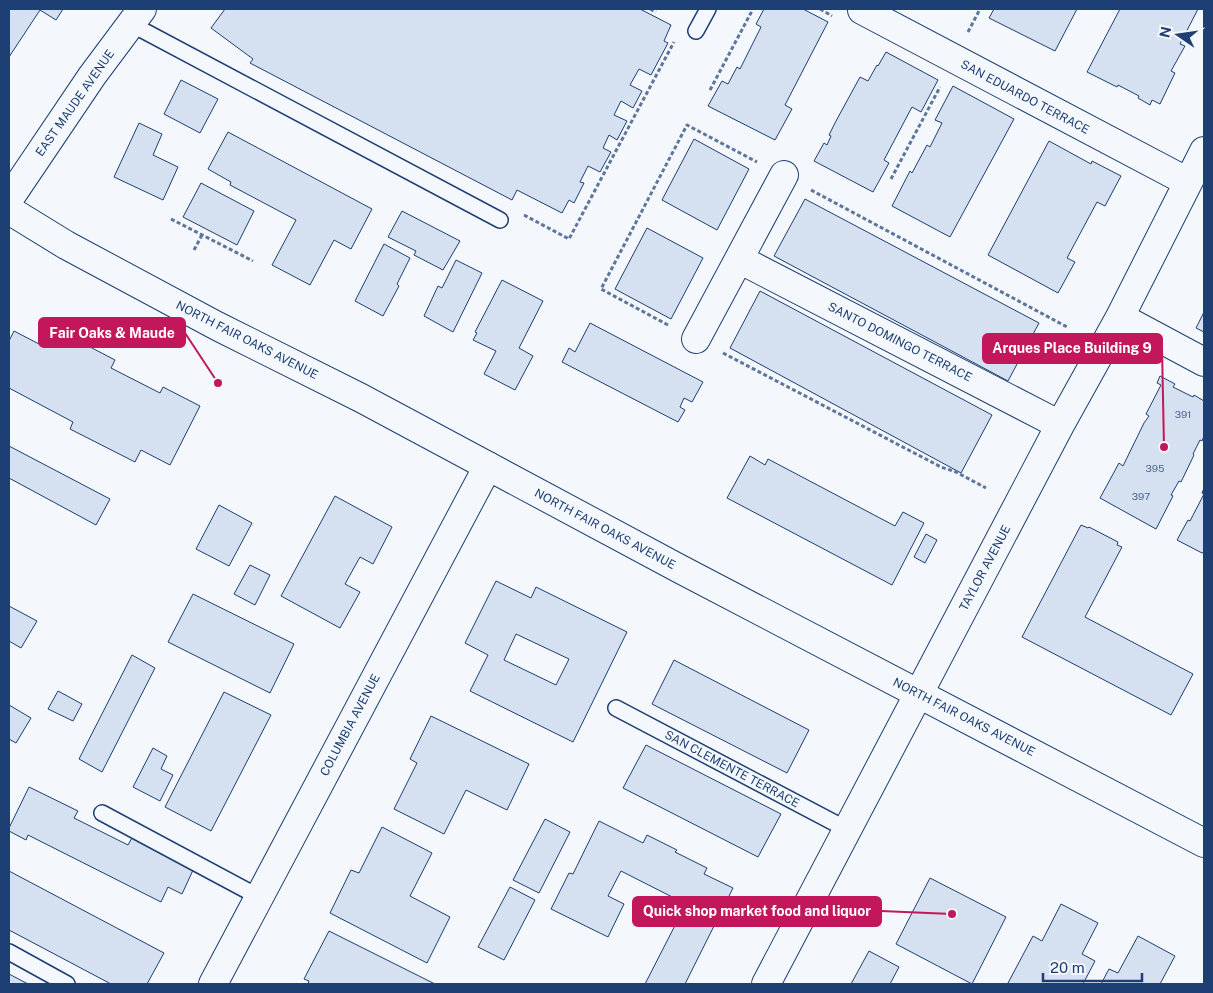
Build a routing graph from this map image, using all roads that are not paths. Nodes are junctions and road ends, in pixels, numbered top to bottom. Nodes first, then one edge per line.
1 (708, 9) edge
2 (849, 14) road end
3 (136, 16) edge
4 (696, 31) dead end
5 (1204, 152) edge
6 (784, 175) dead end
7 (1188, 182) junction
8 (9, 199) edge
9 (9, 210) edge
10 (500, 220) dead end
11 (739, 259) junction
12 (1120, 317) junction
13 (696, 339) dead end
14 (1204, 362) edge
15 (1060, 426) junction
16 (488, 466) junction
17 (919, 694) junction
18 (616, 708) dead end
19 (102, 813) dead end
20 (848, 830) junction
21 (1204, 843) edge
22 (259, 897) junction
23 (9, 952) edge
24 (67, 984) edge
25 (213, 984) edge
26 (766, 984) edge

1 - 4 lane
2 - 7 street, SAN EDUARDO TERRACE
3 - 8 street, EAST MAUDE AVENUE
3 - 10 lane
5 - 7 street, TAYLOR AVENUE
6 - 11 street
7 - 12 street, TAYLOR AVENUE
9 - 16 street, NORTH FAIR OAKS AVENUE
11 - 13 street
11 - 15 street, SANTO DOMINGO TERRACE
12 - 14 street
12 - 15 street, TAYLOR AVENUE
15 - 17 street, TAYLOR AVENUE
16 - 17 street, NORTH FAIR OAKS AVENUE
16 - 22 street, COLUMBIA AVENUE
17 - 20 street, TAYLOR AVENUE
17 - 21 street, NORTH FAIR OAKS AVENUE
18 - 20 lane, SAN CLEMENTE TERRACE
19 - 22 lane
20 - 26 street, TAYLOR AVENUE
22 - 25 street, COLUMBIA AVENUE
23 - 24 lane

